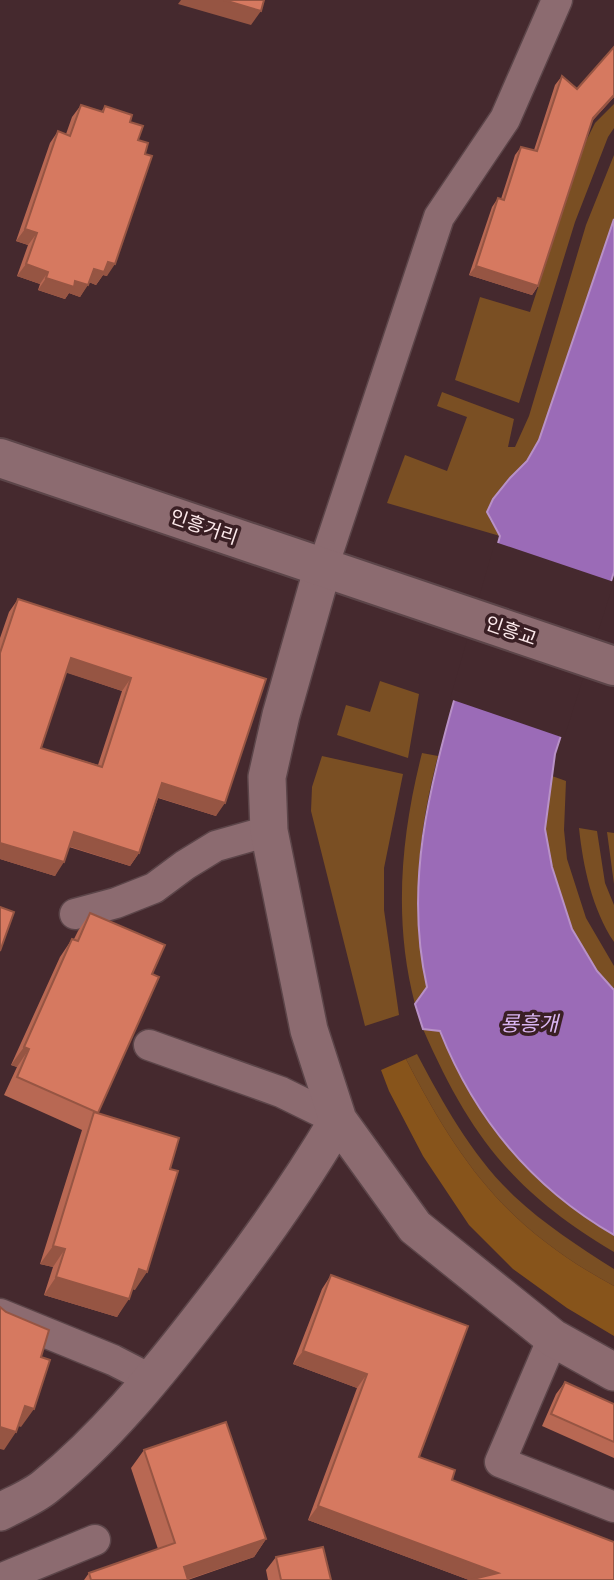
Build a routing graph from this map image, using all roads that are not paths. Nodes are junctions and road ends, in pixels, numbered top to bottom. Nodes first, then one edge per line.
1 (557, 0) edge
2 (0, 458) edge
3 (323, 567) junction
4 (407, 596) joint
5 (614, 666) edge
6 (269, 831) junction
7 (75, 914) dead end
8 (149, 1045) dead end
9 (338, 1120) junction
10 (0, 1314) edge
11 (553, 1338) junction
12 (614, 1372) edge
13 (152, 1380) junction
14 (614, 1507) edge
15 (0, 1513) edge
16 (96, 1540) dead end
17 (0, 1579) edge

1 - 3 street
2 - 3 main road, 인흥거리
3 - 4 main road, 인흥거리
3 - 6 street
4 - 5 main road, 인흥교
6 - 7 street
6 - 9 street
8 - 9 street
9 - 11 street
9 - 13 street
10 - 13 street
11 - 12 street
11 - 14 street
13 - 15 street
16 - 17 street

